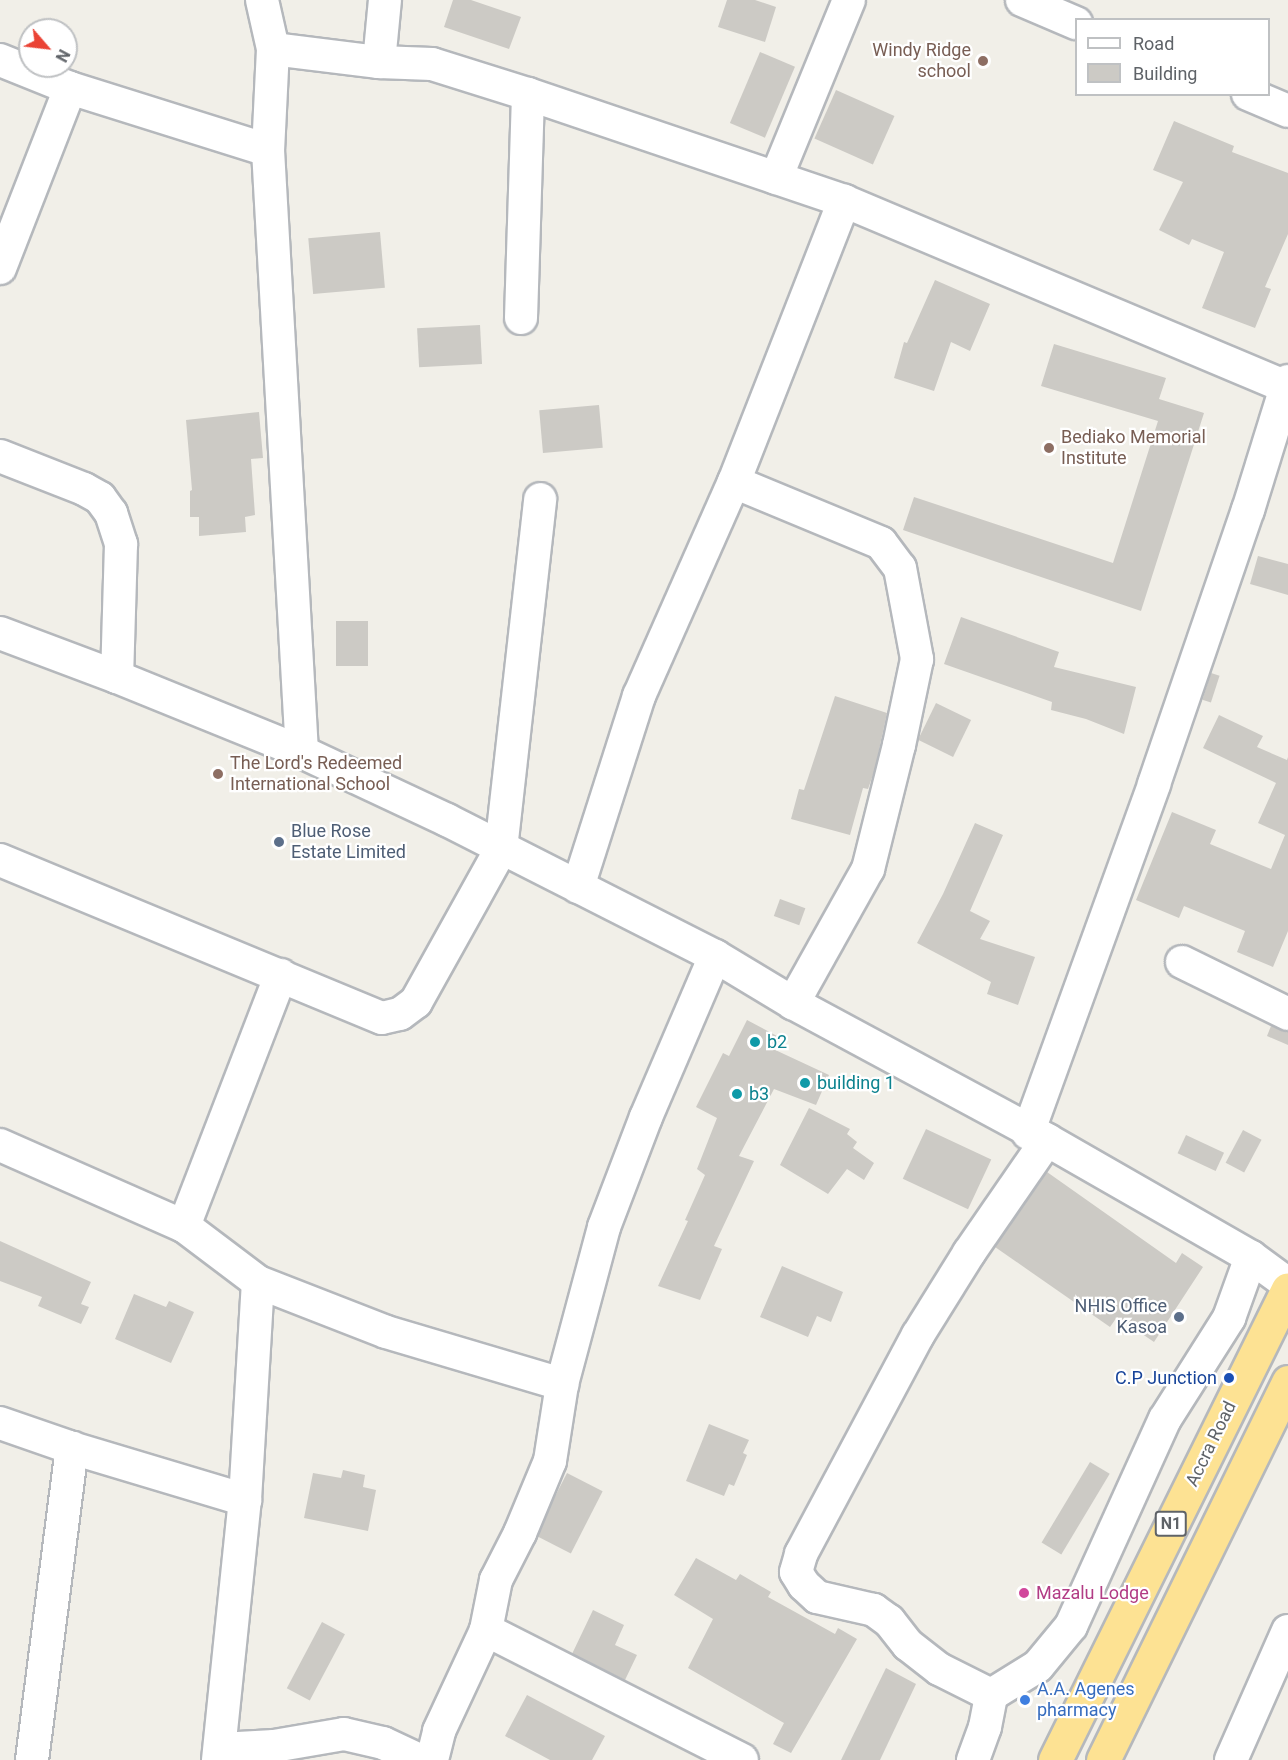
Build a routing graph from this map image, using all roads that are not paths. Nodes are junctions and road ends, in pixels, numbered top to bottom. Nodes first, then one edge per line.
1 (262, 0) edge
2 (386, 0) edge
3 (849, 0) edge
4 (1022, 0) edge
5 (1075, 22) edge
6 (273, 50) junction
7 (0, 60) edge
8 (379, 62) junction
9 (70, 88) junction
10 (528, 94) junction
11 (1253, 96) edge
12 (1288, 111) edge
13 (268, 150) junction
14 (776, 178) junction
15 (844, 201) junction
16 (0, 268) edge
17 (521, 318) dead end
18 (1287, 384) edge
19 (0, 456) edge
20 (734, 482) junction
21 (540, 499) dead end
22 (0, 633) edge
23 (117, 677) junction
24 (302, 752) junction
25 (501, 849) junction
26 (0, 860) edge
27 (578, 887) junction
28 (715, 956) junction
29 (1182, 962) dead end
30 (280, 975) junction
31 (793, 1003) junction
32 (1288, 1014) edge
33 (1037, 1136) junction
34 (0, 1144) edge
35 (184, 1227) junction
36 (1251, 1257) junction
37 (258, 1282) junction
38 (1288, 1284) edge
39 (1288, 1289) edge
40 (1288, 1382) edge
41 (562, 1384) junction
42 (0, 1423) edge
43 (72, 1448) junction
44 (245, 1500) junction
45 (486, 1630) junction
46 (1288, 1631) edge
47 (990, 1695) junction
48 (219, 1755) edge
49 (32, 1760) edge
50 (419, 1760) edge
51 (432, 1760) edge
52 (742, 1760) edge
53 (973, 1760) edge
54 (1055, 1760) edge
55 (1103, 1760) edge
56 (1231, 1760) edge

1 - 6 street
2 - 8 street
3 - 14 street
4 - 5 street
6 - 8 street
6 - 13 street
7 - 9 street
8 - 10 street
9 - 13 street
9 - 16 street
10 - 14 street
10 - 17 street
11 - 12 street
13 - 24 street
14 - 15 street
15 - 18 street
15 - 20 street
18 - 33 street
19 - 23 street
20 - 27 street
20 - 31 street
21 - 25 street
22 - 23 street
23 - 24 street
24 - 25 street
25 - 27 street
25 - 30 street
26 - 30 street
27 - 28 street
28 - 31 street
28 - 41 street
29 - 32 street
30 - 35 street
31 - 33 street
33 - 36 street
33 - 47 street
34 - 35 street
35 - 37 street
36 - 38 street
36 - 47 street
37 - 41 street
37 - 44 street
39 - 54 highway, Accra Road / N1
40 - 55 highway, N1
41 - 45 street
42 - 43 street
43 - 44 street
43 - 49 street
44 - 48 street
45 - 51 street
45 - 52 street
46 - 56 street
47 - 53 street
48 - 50 street

